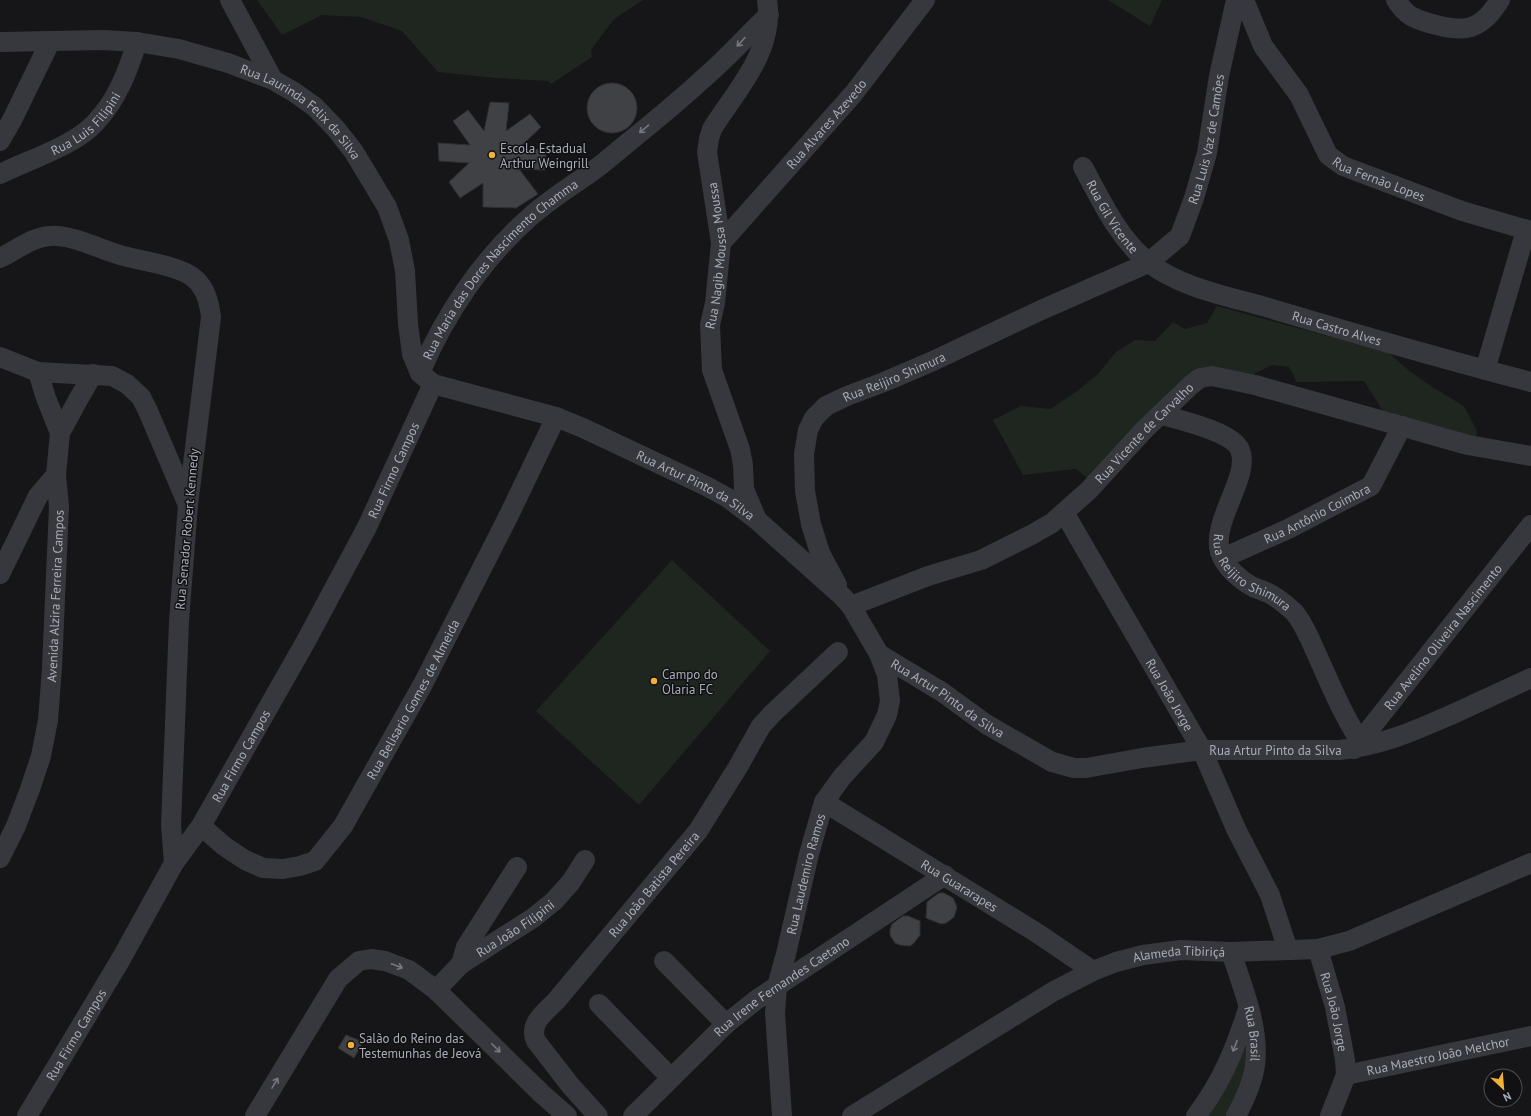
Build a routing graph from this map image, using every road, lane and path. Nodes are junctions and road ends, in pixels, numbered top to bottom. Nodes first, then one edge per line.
1 (230, 0) edge
2 (925, 0) edge
3 (1236, 0) edge
4 (1244, 0) edge
5 (1396, 0) edge
6 (1500, 0) edge
7 (768, 7) edge
8 (0, 42) edge
9 (50, 42) junction
10 (137, 42) junction
11 (273, 80) junction
12 (0, 141) edge
13 (1084, 167) dead end
14 (0, 174) edge
15 (1528, 230) edge
16 (721, 243) junction
17 (0, 258) edge
18 (1148, 263) junction
19 (0, 356) edge
20 (1485, 370) junction
21 (38, 372) junction
22 (93, 374) junction
23 (427, 379) junction
24 (1531, 382) edge
25 (1162, 415) junction
26 (556, 417) junction
27 (1402, 426) junction
28 (60, 433) junction
29 (1531, 456) edge
30 (56, 475) junction
31 (188, 505) junction
32 (1064, 514) junction
33 (757, 520) junction
34 (1531, 525) edge
35 (1223, 558) junction
36 (0, 574) edge
37 (847, 601) junction
38 (838, 652) dead end
39 (879, 654) junction
40 (1531, 678) edge
41 (1357, 745) junction
42 (1202, 750) junction
43 (824, 802) junction
44 (201, 826) junction
45 (0, 858) edge
46 (585, 860) dead end
47 (1531, 863) edge
48 (174, 864) junction
49 (517, 867) dead end
50 (945, 875) junction
51 (1318, 949) junction
52 (1288, 950) junction
53 (1231, 952) junction
54 (664, 961) dead end
55 (461, 964) junction
56 (1093, 971) junction
57 (777, 986) junction
58 (436, 990) junction
59 (599, 1004) dead end
60 (1248, 1009) junction
61 (726, 1024) junction
62 (1531, 1036) edge
63 (1346, 1075) junction
64 (671, 1078) junction
65 (27, 1116) edge
66 (255, 1116) edge
67 (567, 1116) edge
68 (598, 1116) edge
69 (633, 1116) edge
70 (782, 1116) edge
71 (852, 1116) edge
72 (1196, 1116) edge
73 (1236, 1116) edge
74 (1330, 1116) edge

1 - 11 street
2 - 16 street, Rua Alvares Azevedo
3 - 18 street, Rua Luis Vaz de Camões
4 - 15 street, Rua Fernão Lopes
5 - 6 street
7 - 16 street, Rua Nagib Moussa Moussa
7 -> 23 street, Rua Maria das Dores Nascimento Chamma
8 - 9 street, Rua Laurinda Felix da Silva
9 - 10 street, Rua Laurinda Felix da Silva
9 - 12 street
10 - 11 street, Rua Laurinda Felix da Silva
10 - 14 street, Rua Luis Filipini
11 - 23 street, Rua Laurinda Felix da Silva
13 - 18 street, Rua Gil Vicente
15 - 20 street
16 - 33 street, Rua Nagib Moussa Moussa
17 - 31 street, Rua Senador Robert Kennedy
18 - 20 street, Rua Castro Alves
18 - 37 street, Rua Reijiro Shimura
19 - 21 street
20 - 24 street, Rua Castro Alves
21 - 22 street
21 - 28 street, Avenida Alzira Ferreira Campos
22 - 28 street
22 - 31 street
23 - 26 street, Rua Artur Pinto da Silva
23 - 44 street, Rua Firmo Campos
25 - 27 street, Rua Vicente de Carvalho
25 - 32 street, Rua Vicente de Carvalho
25 - 35 street, Rua Reijiro Shimura
26 - 33 street, Rua Artur Pinto da Silva
26 - 44 street, Rua Belisario Gomes de Almeida
27 - 29 street, Rua Vicente de Carvalho
27 - 35 street, Rua Antônio Coimbra
28 - 30 street, Avenida Alzira Ferreira Campos
30 - 36 street
30 - 45 street, Avenida Alzira Ferreira Campos
31 - 48 street, Rua Senador Robert Kennedy
32 - 37 street, Rua Vicente de Carvalho
32 - 42 street, Rua João Jorge
33 - 37 street, Rua Artur Pinto da Silva
34 - 41 street, Rua Avelino Oliveira Nascimento
35 - 41 street, Rua Reijiro Shimura
37 - 39 street, Rua Artur Pinto da Silva
38 - 68 street, Rua João Batista Pereira
39 - 42 street, Rua Artur Pinto da Silva
39 - 43 street, Rua Laudemiro Ramos
40 - 41 street, Rua Artur Pinto da Silva
41 - 42 street, Rua Artur Pinto da Silva
42 - 52 street, Rua João Jorge
43 - 50 street, Rua Guararapes
43 - 57 street, Rua Laudemiro Ramos
44 - 48 street, Rua Firmo Campos
46 - 55 street, Rua João Filipini
47 - 51 street, Alameda Tibiriçá
48 - 65 street, Rua Firmo Campos
49 - 55 street
50 - 56 street, Rua Guararapes
50 - 57 street, Rua Irene Fernandes Caetano
51 - 52 street, Alameda Tibiriçá
51 - 63 street, Rua João Jorge
52 - 53 street, Alameda Tibiriçá
53 - 56 street, Alameda Tibiriçá
53 - 60 street, Rua Brasil
54 - 61 street
55 - 58 street, Rua João Filipini
56 - 71 street, Alameda Tibiriçá
57 - 61 street, Rua Irene Fernandes Caetano
57 - 70 street, Rua Laudemiro Ramos
66 -> 58 street
58 -> 67 street
59 - 64 street
60 -> 72 street
60 - 73 street, Rua Brasil
61 - 64 street, Rua Irene Fernandes Caetano
62 - 63 street, Rua Maestro João Melchor
63 - 74 street
64 - 69 street, Rua Irene Fernandes Caetano

